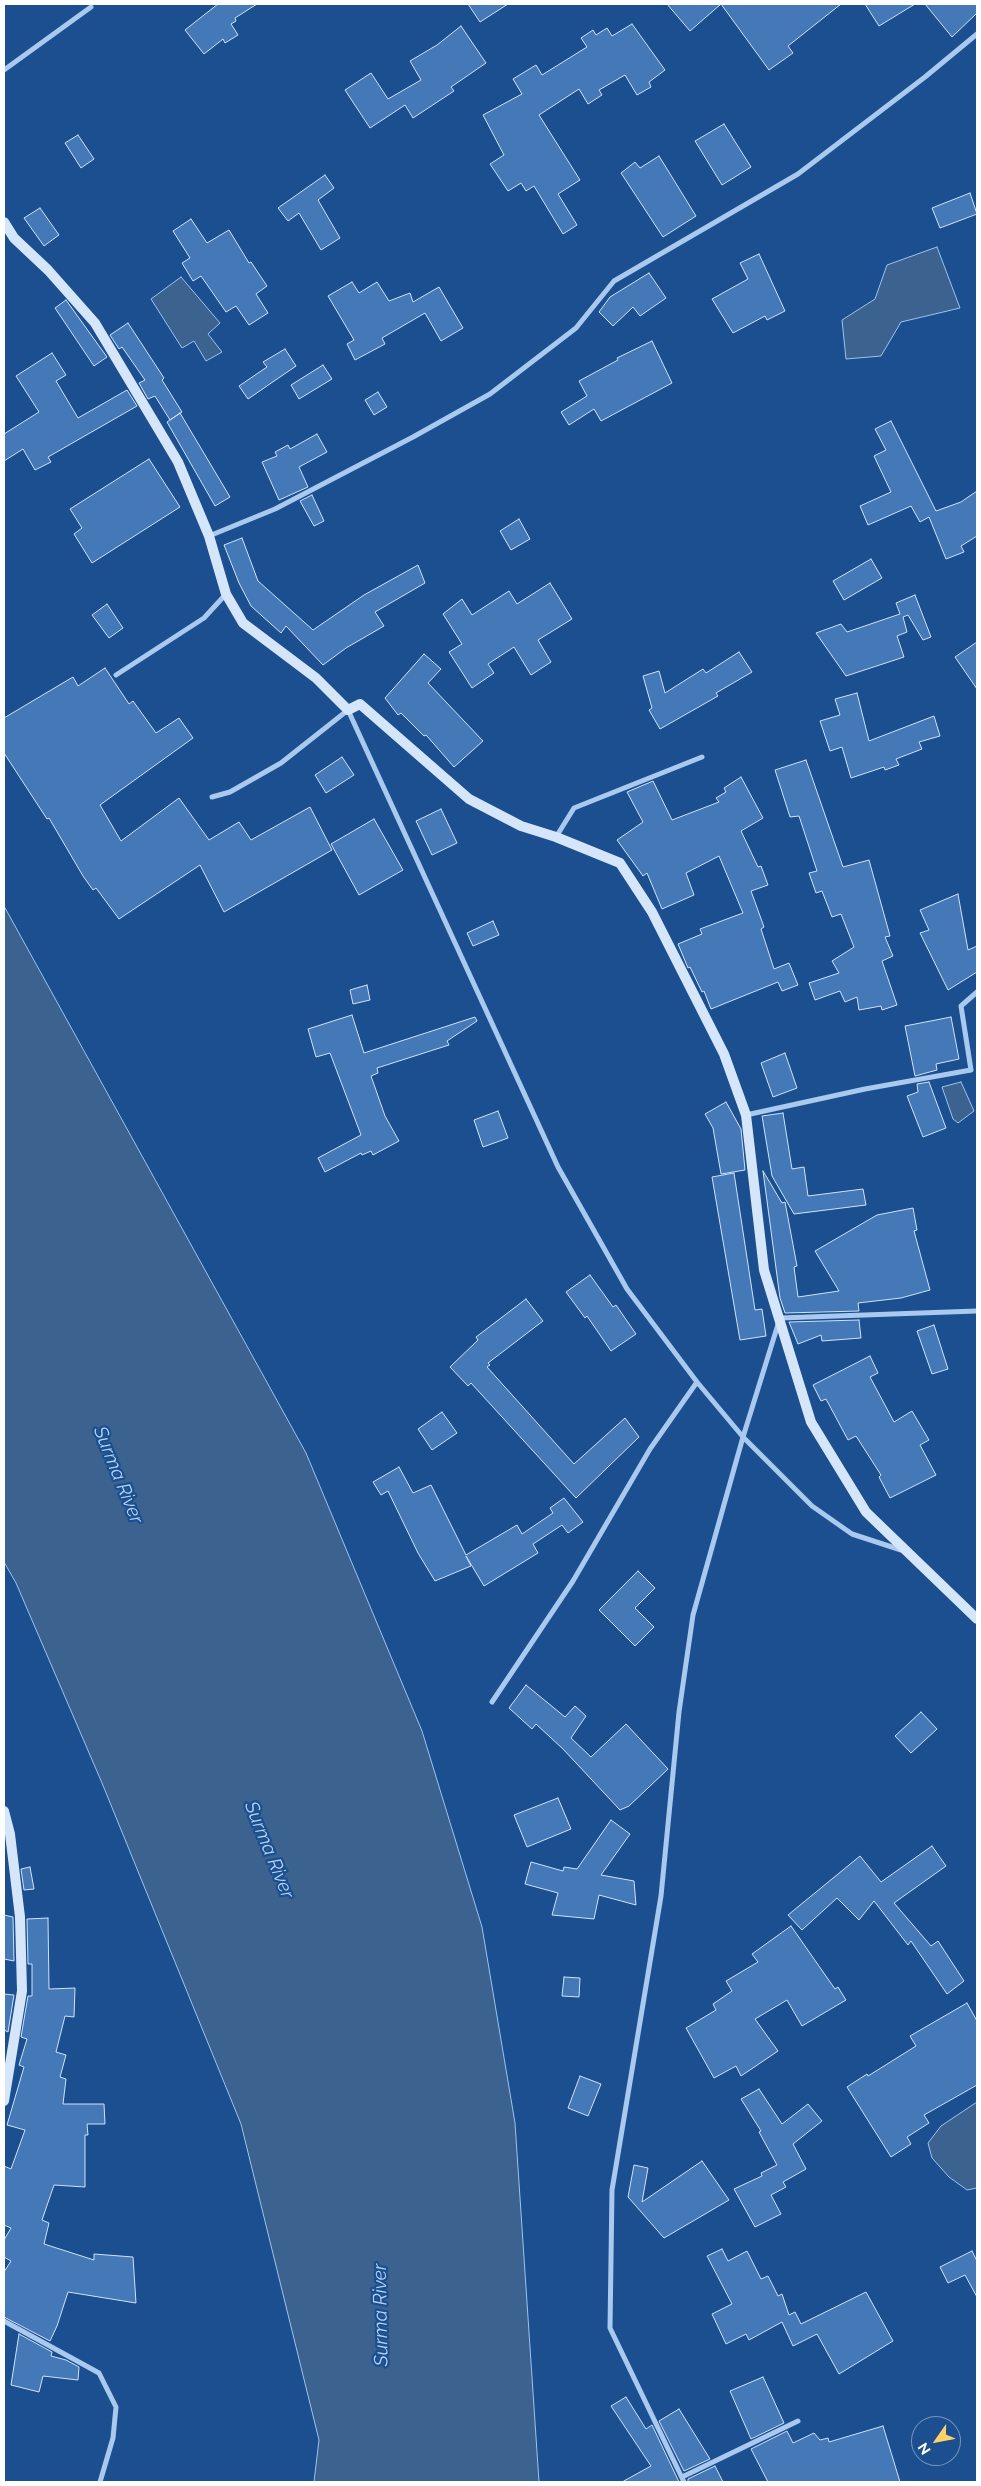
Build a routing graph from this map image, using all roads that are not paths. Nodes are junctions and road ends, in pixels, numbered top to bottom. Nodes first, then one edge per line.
1 (92, 7) dead end
2 (977, 34) edge
3 (4, 70) edge
4 (4, 222) edge
5 (209, 536) junction
6 (226, 594) junction
7 (116, 675) dead end
8 (348, 710) junction
9 (702, 757) dead end
10 (212, 797) dead end
11 (556, 837) junction
12 (977, 992) edge
13 (746, 1115) junction
14 (977, 1311) edge
15 (780, 1318) junction
16 (697, 1382) junction
17 (743, 1437) junction
18 (905, 1551) junction
19 (977, 1619) edge
20 (492, 1702) dead end
21 (4, 1810) edge
22 (4, 2101) edge
23 (4, 2321) edge
24 (798, 2421) dead end
25 (683, 2480) edge
26 (100, 2482) edge

1 - 3 street
2 - 5 street
4 - 5 street
5 - 6 street
6 - 7 street
6 - 8 street
8 - 10 street
8 - 11 street
8 - 16 street
9 - 11 street
11 - 13 street
12 - 13 street
13 - 15 street
14 - 15 street
15 - 17 street
15 - 18 street
16 - 17 street
16 - 20 street
17 - 18 street
17 - 25 street
18 - 19 street
21 - 22 street
23 - 26 street
24 - 25 street

